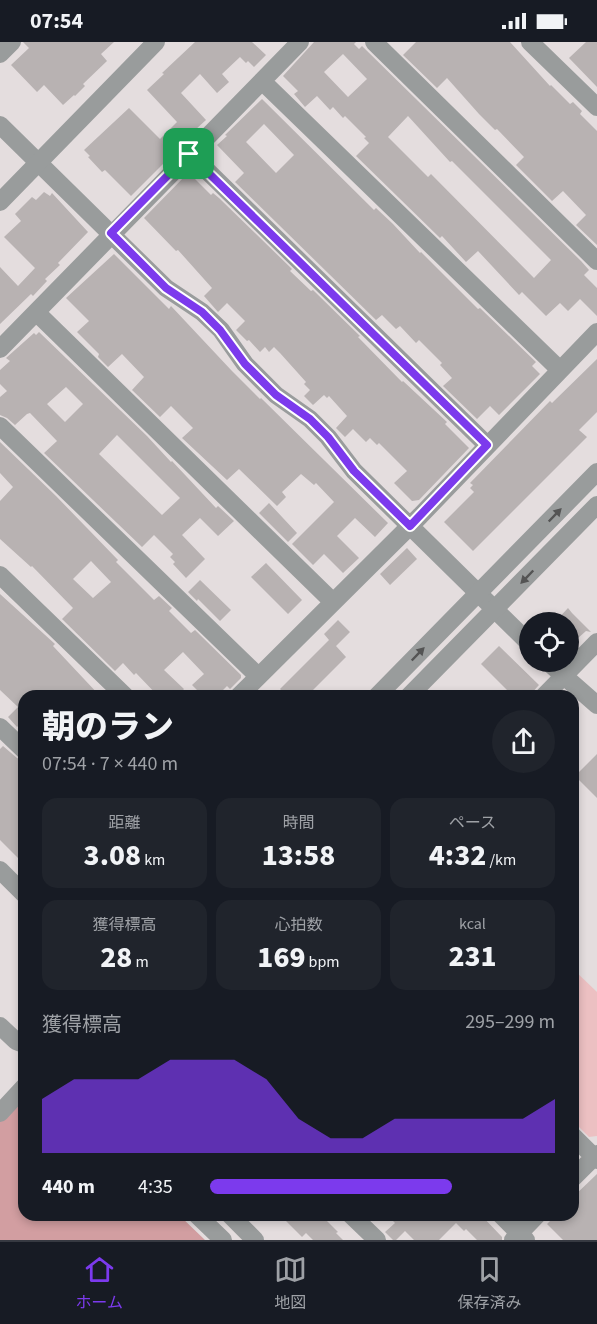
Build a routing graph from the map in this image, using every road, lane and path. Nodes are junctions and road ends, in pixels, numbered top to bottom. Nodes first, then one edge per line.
1 (12, 42) edge
2 (156, 42) edge
3 (300, 42) edge
4 (374, 42) edge
5 (530, 42) edge
6 (0, 54) edge
7 (262, 81) junction
8 (597, 107) edge
9 (0, 125) edge
10 (189, 154) junction
11 (38, 162) junction
12 (0, 202) edge
13 (111, 233) junction
14 (597, 261) edge
15 (36, 312) junction
16 (597, 332) edge
17 (0, 349) edge
18 (560, 370) junction
19 (0, 426) edge
20 (487, 445) junction
21 (597, 472) edge
22 (597, 505) edge
23 (410, 526) junction
24 (0, 575) edge
25 (477, 594) junction
26 (333, 602) junction
27 (494, 610) junction
28 (519, 634) edge
29 (597, 642) edge
30 (559, 672) edge
31 (258, 676) junction
32 (563, 676) junction
33 (119, 690) edge
34 (245, 690) edge
35 (383, 690) edge
36 (415, 690) edge
37 (550, 690) edge
38 (597, 705) edge
39 (0, 727) edge
40 (18, 744) edge
41 (0, 870) edge
42 (18, 888) edge
43 (0, 1026) edge
44 (18, 1042) edge
45 (18, 1094) edge
46 (0, 1113) edge
47 (579, 1141) edge
48 (596, 1157) edge
49 (579, 1173) edge
50 (203, 1221) edge
51 (236, 1221) edge
52 (357, 1221) edge
53 (506, 1221) edge
54 (533, 1221) edge
55 (520, 1238) edge
56 (223, 1240) edge
57 (255, 1240) edge
58 (377, 1240) edge

1 - 6 street
2 - 11 street
3 - 7 street
4 - 14 street
5 - 8 street
7 - 10 street
7 - 18 street
9 - 11 street
10 - 13 street
10 - 20 street
11 - 12 street
11 - 13 street
13 - 15 street
13 - 23 street
15 - 17 street
15 - 26 street
16 - 18 street
18 - 20 street
19 - 31 street
20 - 23 street
25 -> 21 street
22 -> 27 street
23 - 25 street
23 - 26 street
24 - 33 street
25 - 27 street
35 -> 25 street
26 - 31 street
27 - 28 street
27 - 36 street
29 - 32 street
30 - 32 street
31 - 34 street
32 - 37 street
32 - 38 street
39 - 40 street
41 - 42 street
43 - 44 street
45 - 46 street
47 - 48 street
48 - 49 street
50 - 56 street
51 - 57 street
52 - 58 street
53 - 55 street
54 - 55 street

